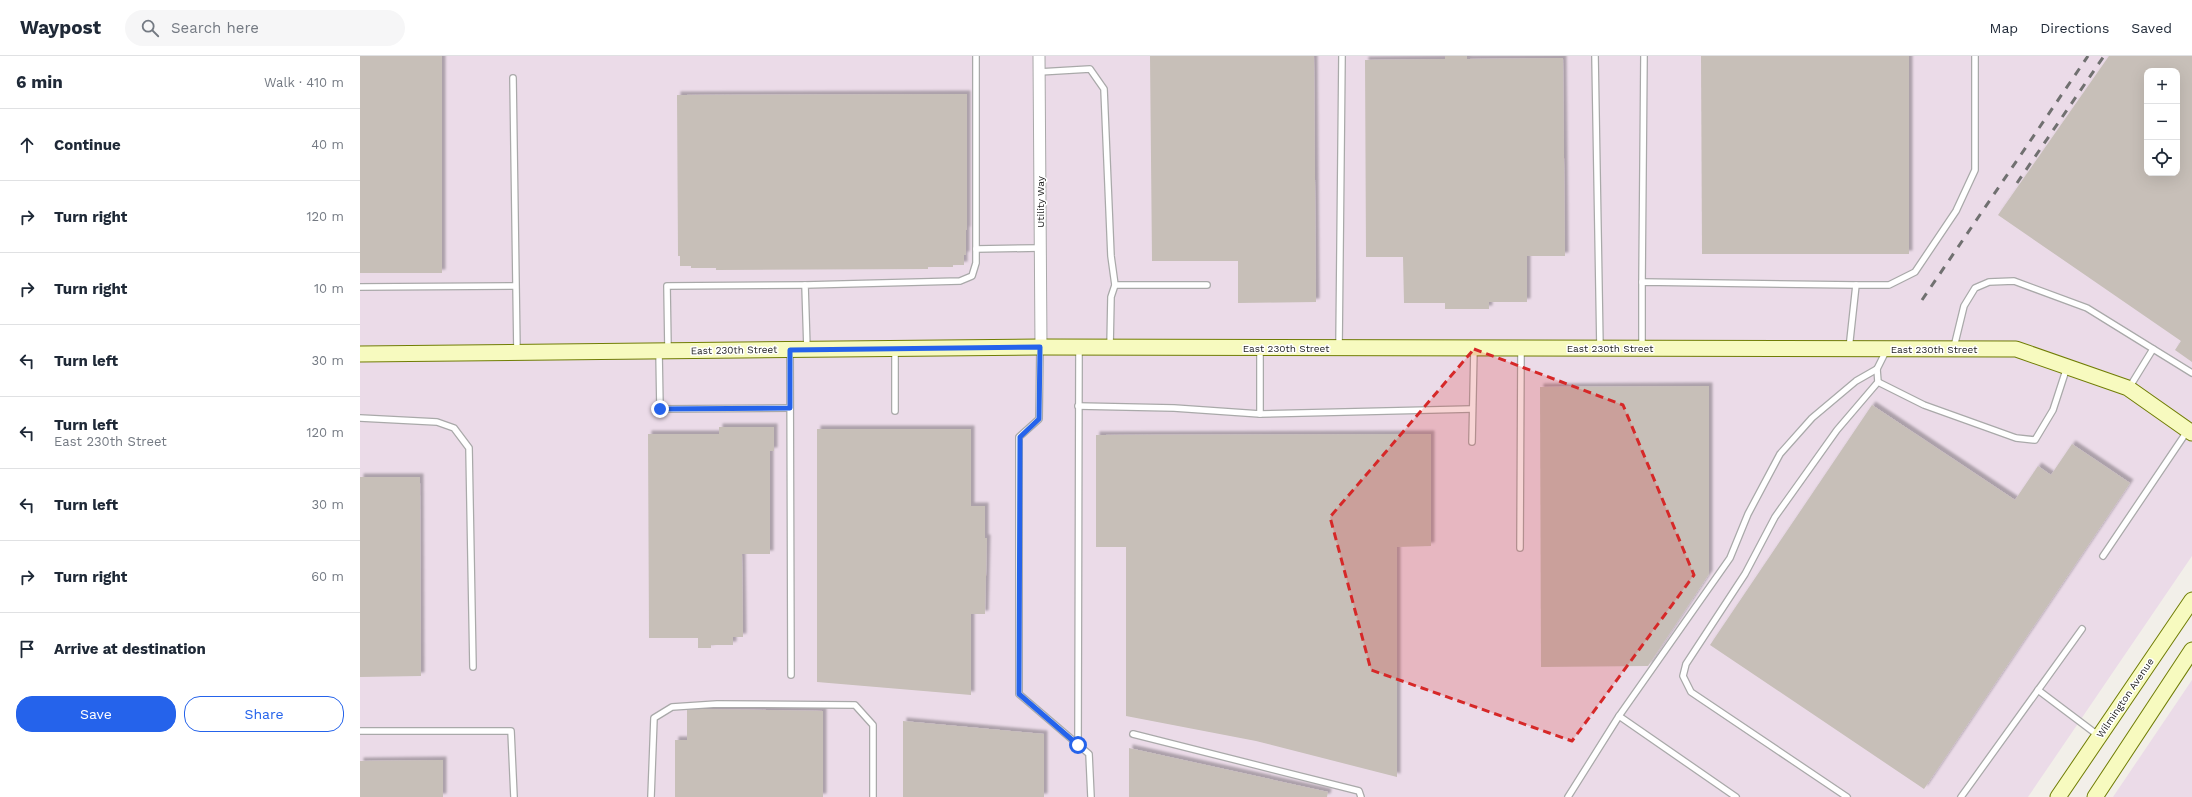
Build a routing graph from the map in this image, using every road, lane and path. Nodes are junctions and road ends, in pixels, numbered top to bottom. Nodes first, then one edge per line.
1 (976, 56) edge
2 (1039, 56) edge
3 (1342, 56) edge
4 (1595, 56) edge
5 (1644, 56) edge
6 (1976, 56) edge
7 (1039, 72) junction
8 (512, 78) dead end
9 (1040, 248) junction
10 (976, 249) junction
11 (1642, 282) junction
12 (805, 284) junction
13 (1115, 284) junction
14 (1856, 284) junction
15 (1207, 285) dead end
16 (515, 286) junction
17 (360, 287) edge
18 (1040, 347) junction
19 (1080, 347) junction
20 (1110, 347) junction
21 (1260, 348) junction
22 (1339, 348) junction
23 (1474, 348) junction
24 (1521, 348) junction
25 (1600, 348) junction
26 (1642, 348) junction
27 (895, 349) junction
28 (1849, 349) junction
29 (1887, 349) junction
30 (1953, 349) junction
31 (2153, 349) junction
32 (790, 350) junction
33 (807, 350) junction
34 (663, 351) junction
35 (517, 353) junction
36 (360, 354) edge
37 (2067, 367) junction
38 (1877, 369) junction
39 (2192, 373) edge
40 (1878, 382) junction
41 (2128, 388) junction
42 (1078, 406) junction
43 (790, 408) junction
44 (1472, 409) junction
45 (895, 411) dead end
46 (1260, 414) junction
47 (360, 418) edge
48 (2191, 429) edge
49 (1472, 442) dead end
50 (1520, 548) dead end
51 (2103, 556) dead end
52 (2192, 600) edge
53 (2082, 629) dead end
54 (2192, 650) edge
55 (473, 667) dead end
56 (791, 675) dead end
57 (2038, 690) junction
58 (1619, 716) junction
59 (360, 731) edge
60 (1133, 734) dead end
61 (2100, 736) junction
62 (1078, 745) junction
63 (514, 797) edge
64 (651, 797) edge
65 (874, 797) edge
66 (1091, 797) edge
67 (1361, 797) edge
68 (1568, 797) edge
69 (1736, 797) edge
70 (1847, 797) edge
71 (1961, 797) edge
72 (2058, 797) edge
73 (2094, 797) edge

1 - 10 lane
2 - 7 street, Utility Way
3 - 22 lane
4 - 25 lane
5 - 11 lane
6 - 14 lane
7 - 9 street, Utility Way
7 - 13 lane
8 - 16 lane
9 - 10 lane
9 - 18 street, Utility Way
10 - 12 lane
11 - 14 lane
11 - 26 lane
12 - 33 lane
12 - 34 lane
13 - 15 lane
13 - 20 lane
14 - 28 lane
16 - 17 lane
16 - 35 lane
18 - 19 street, East 230th Street
18 - 27 street, East 230th Street
18 - 62 lane
19 - 20 street, East 230th Street
19 - 42 lane
20 - 21 street, East 230th Street
21 - 22 street, East 230th Street
21 - 46 lane
22 - 23 street, East 230th Street
23 - 24 street, East 230th Street
23 - 44 lane
24 - 25 street, East 230th Street
24 - 50 lane
25 - 26 street, East 230th Street
26 - 28 street, East 230th Street
27 - 33 street, East 230th Street
27 - 45 lane
28 - 29 street, East 230th Street
29 - 30 street, East 230th Street
29 - 38 lane
30 - 31 lane
30 - 37 street, East 230th Street
31 - 39 lane
31 - 41 lane
32 - 33 street, East 230th Street
32 - 34 street, East 230th Street
32 - 43 lane
34 - 35 street, East 230th Street
34 - 43 lane
35 - 36 street, East 230th Street
37 - 40 lane
37 - 41 street, East 230th Street
38 - 40 lane
38 - 58 lane
40 - 70 lane
41 - 48 street, East 230th Street
42 - 46 lane
42 - 62 lane
43 - 56 lane
44 - 46 lane
44 - 49 lane
47 - 55 lane
48 - 51 lane
52 - 61 street, Wilmington Avenue
53 - 57 lane
54 - 73 street
57 - 61 lane
57 - 71 lane
58 - 68 lane
58 - 69 lane
59 - 63 lane
60 - 67 lane
61 - 72 street, Wilmington Avenue
62 - 66 lane
64 - 65 lane

